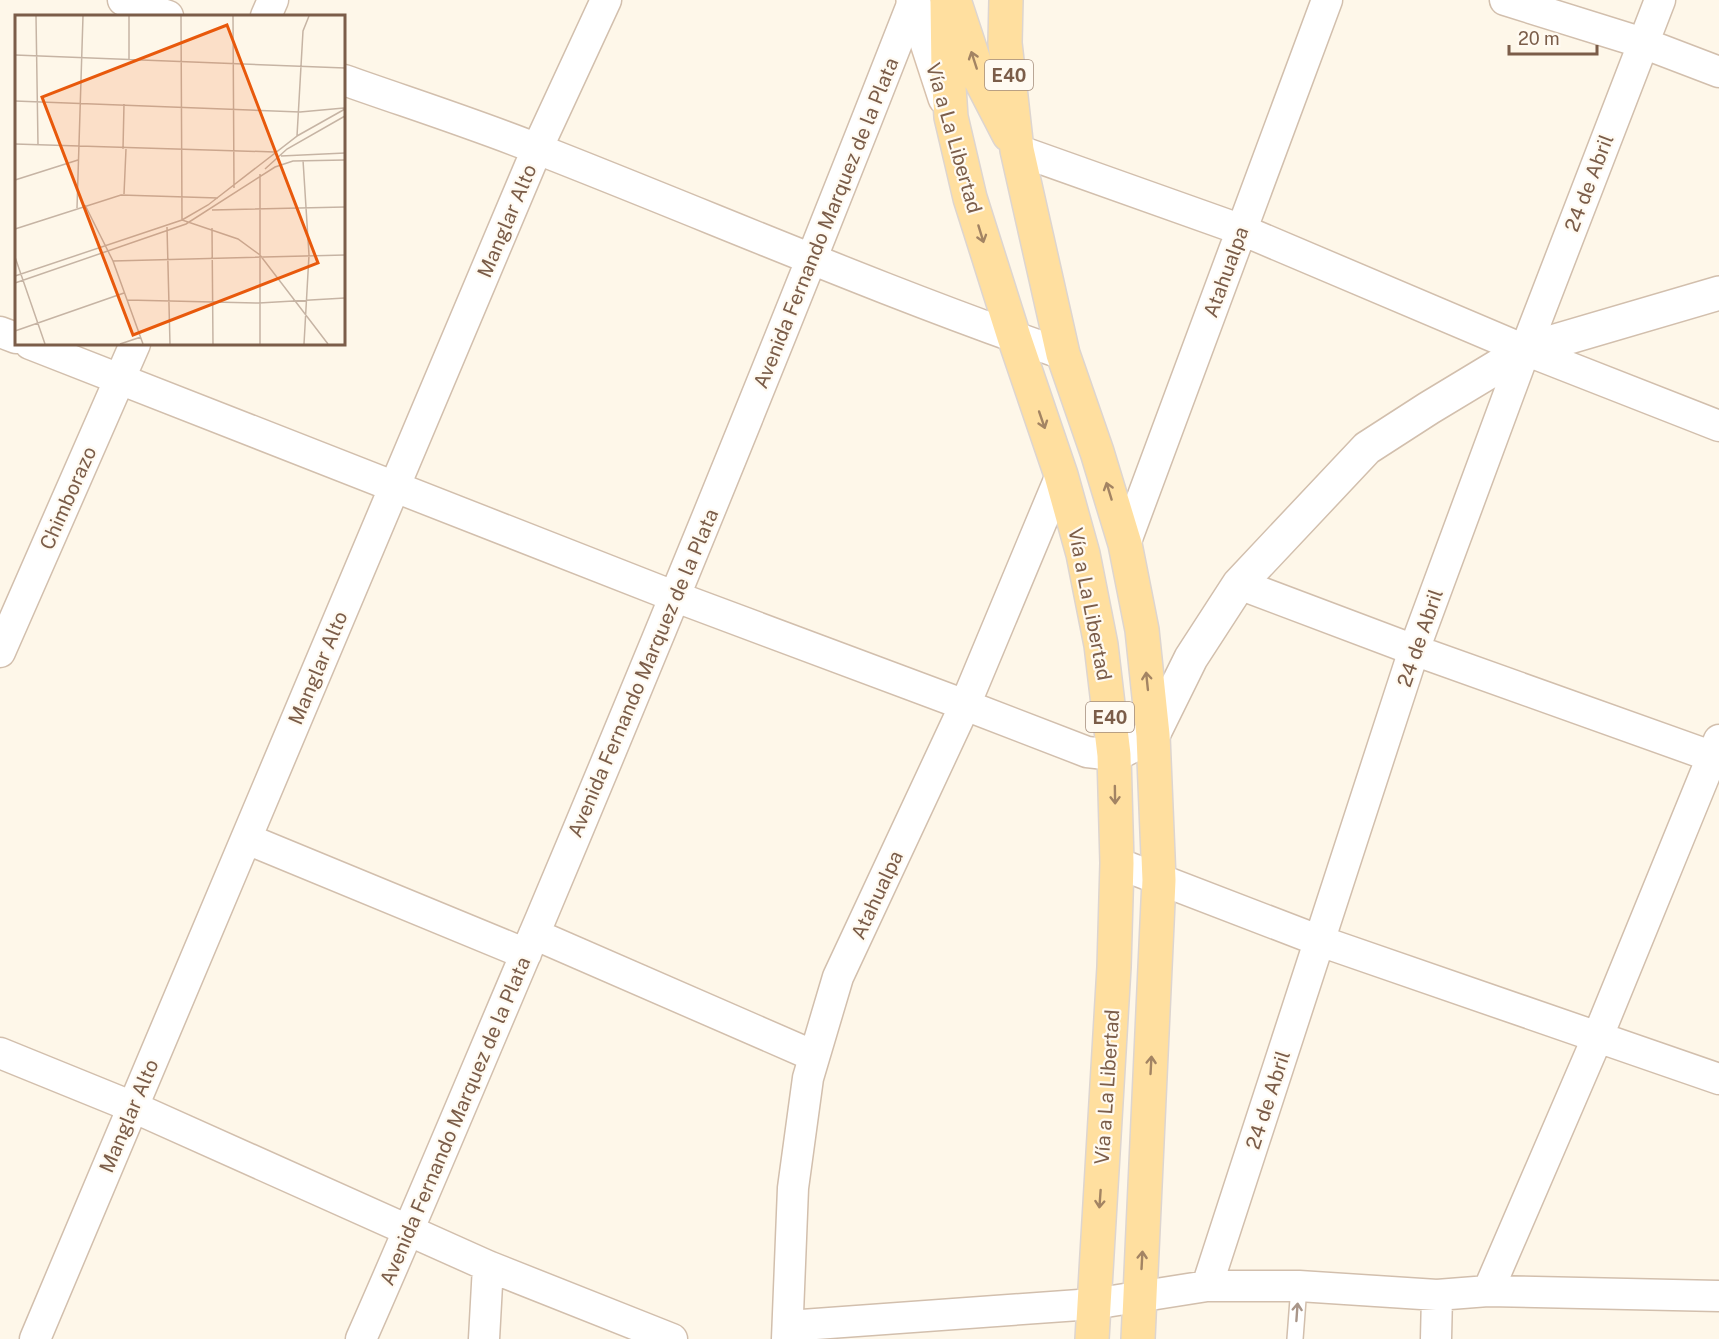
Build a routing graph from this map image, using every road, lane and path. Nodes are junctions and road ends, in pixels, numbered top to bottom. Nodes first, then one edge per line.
1 (123, 0) edge
2 (273, 0) edge
3 (606, 0) edge
4 (947, 0) edge
5 (954, 0) edge
6 (1006, 0) edge
7 (1327, 0) edge
8 (1505, 0) edge
9 (1660, 0) edge
10 (913, 1) edge
11 (165, 15) edge
12 (266, 15) edge
13 (1643, 43) junction
14 (1719, 72) edge
15 (345, 80) edge
16 (951, 117) junction
17 (537, 149) junction
18 (1017, 150) junction
19 (1242, 230) junction
20 (812, 259) junction
21 (1719, 293) edge
22 (0, 332) edge
23 (1014, 337) junction
24 (15, 338) edge
25 (33, 345) edge
26 (135, 345) edge
27 (1524, 350) junction
28 (1063, 354) junction
29 (121, 379) junction
30 (1719, 426) edge
31 (1061, 475) junction
32 (394, 487) junction
33 (1125, 544) junction
34 (1239, 584) junction
35 (676, 597) junction
36 (1414, 650) junction
37 (0, 652) edge
38 (964, 705) junction
39 (1153, 735) junction
40 (1717, 752) edge
41 (1114, 755) junction
42 (246, 839) junction
43 (1117, 863) junction
44 (1159, 880) junction
45 (1320, 941) junction
46 (530, 944) junction
47 (1598, 1036) junction
48 (0, 1053) edge
49 (814, 1056) junction
50 (1719, 1079) edge
51 (133, 1107) junction
52 (409, 1231) junction
53 (488, 1266) junction
54 (1207, 1286) junction
55 (1299, 1286) junction
56 (1488, 1292) junction
57 (1437, 1295) junction
58 (1140, 1296) junction
59 (1719, 1296) edge
60 (1094, 1304) junction
61 (788, 1332) edge
62 (35, 1339) edge
63 (361, 1339) edge
64 (484, 1339) edge
65 (672, 1339) edge
66 (1092, 1339) edge
67 (1138, 1339) edge
68 (1295, 1339) edge
69 (1436, 1339) edge

1 - 11 street
2 - 12 street
3 - 17 street, Manglar Alto
4 - 16 main road, E40
18 -> 5 main road
6 - 18 main road, E40
7 - 19 street, Atahualpa
8 - 13 street
9 - 13 street, 24 de Abril
10 - 16 street, Vía a La Libertad
10 - 20 street, Avenida Fernando Marquez de la Plata
13 - 14 street
13 - 27 street, 24 de Abril
15 - 17 street
16 -> 23 main road, Vía a La Libertad / E40
17 - 20 street
17 - 32 street, Manglar Alto
18 - 19 street
18 - 28 main road, Vía a La Libertad / E40
19 - 27 street
19 - 33 street, Atahualpa
20 - 23 street
20 - 35 street, Avenida Fernando Marquez de la Plata
21 - 27 street
22 - 24 street
23 - 28 street
23 -> 31 main road, Vía a La Libertad / E40
25 - 29 street
26 - 29 street, Chimborazo
27 - 30 street
27 - 34 street
27 - 36 street, 24 de Abril
33 -> 28 main road, Vía a La Libertad / E40
29 - 32 street
29 - 37 street, Chimborazo
31 - 38 street, Atahualpa
31 - 41 main road, Vía a La Libertad / E40
32 - 35 street
32 - 42 street, Manglar Alto
39 -> 33 main road, Vía a La Libertad / E40
34 - 36 street
34 - 39 street
35 - 38 street
35 - 46 street, Avenida Fernando Marquez de la Plata
36 - 40 street
36 - 45 street, 24 de Abril
38 - 41 street
38 - 49 street, Atahualpa
39 - 41 street
39 - 44 main road, Vía a La Libertad / E40
40 - 47 street
41 -> 43 main road, Vía a La Libertad / E40
42 - 46 street
42 - 51 street, Manglar Alto
43 - 44 street
43 -> 60 main road, Vía a La Libertad / E40
44 - 45 street
58 -> 44 main road, Vía a La Libertad / E40
45 - 47 street
45 - 54 street, 24 de Abril
46 - 49 street
46 - 52 street, Avenida Fernando Marquez de la Plata
47 - 50 street
47 - 56 street
48 - 51 street
49 - 61 street, Atahualpa
51 - 52 street
51 - 62 street, Manglar Alto
52 - 53 street
52 - 63 street, Avenida Fernando Marquez de la Plata
53 - 64 street
53 - 65 street
54 - 55 street
54 - 58 street
55 - 57 street
68 -> 55 lane
56 - 57 street
56 - 59 street
57 - 69 street
58 - 60 street
58 - 67 main road, Vía a La Libertad / E40
60 - 61 street
60 - 66 main road, Vía a La Libertad / E40

